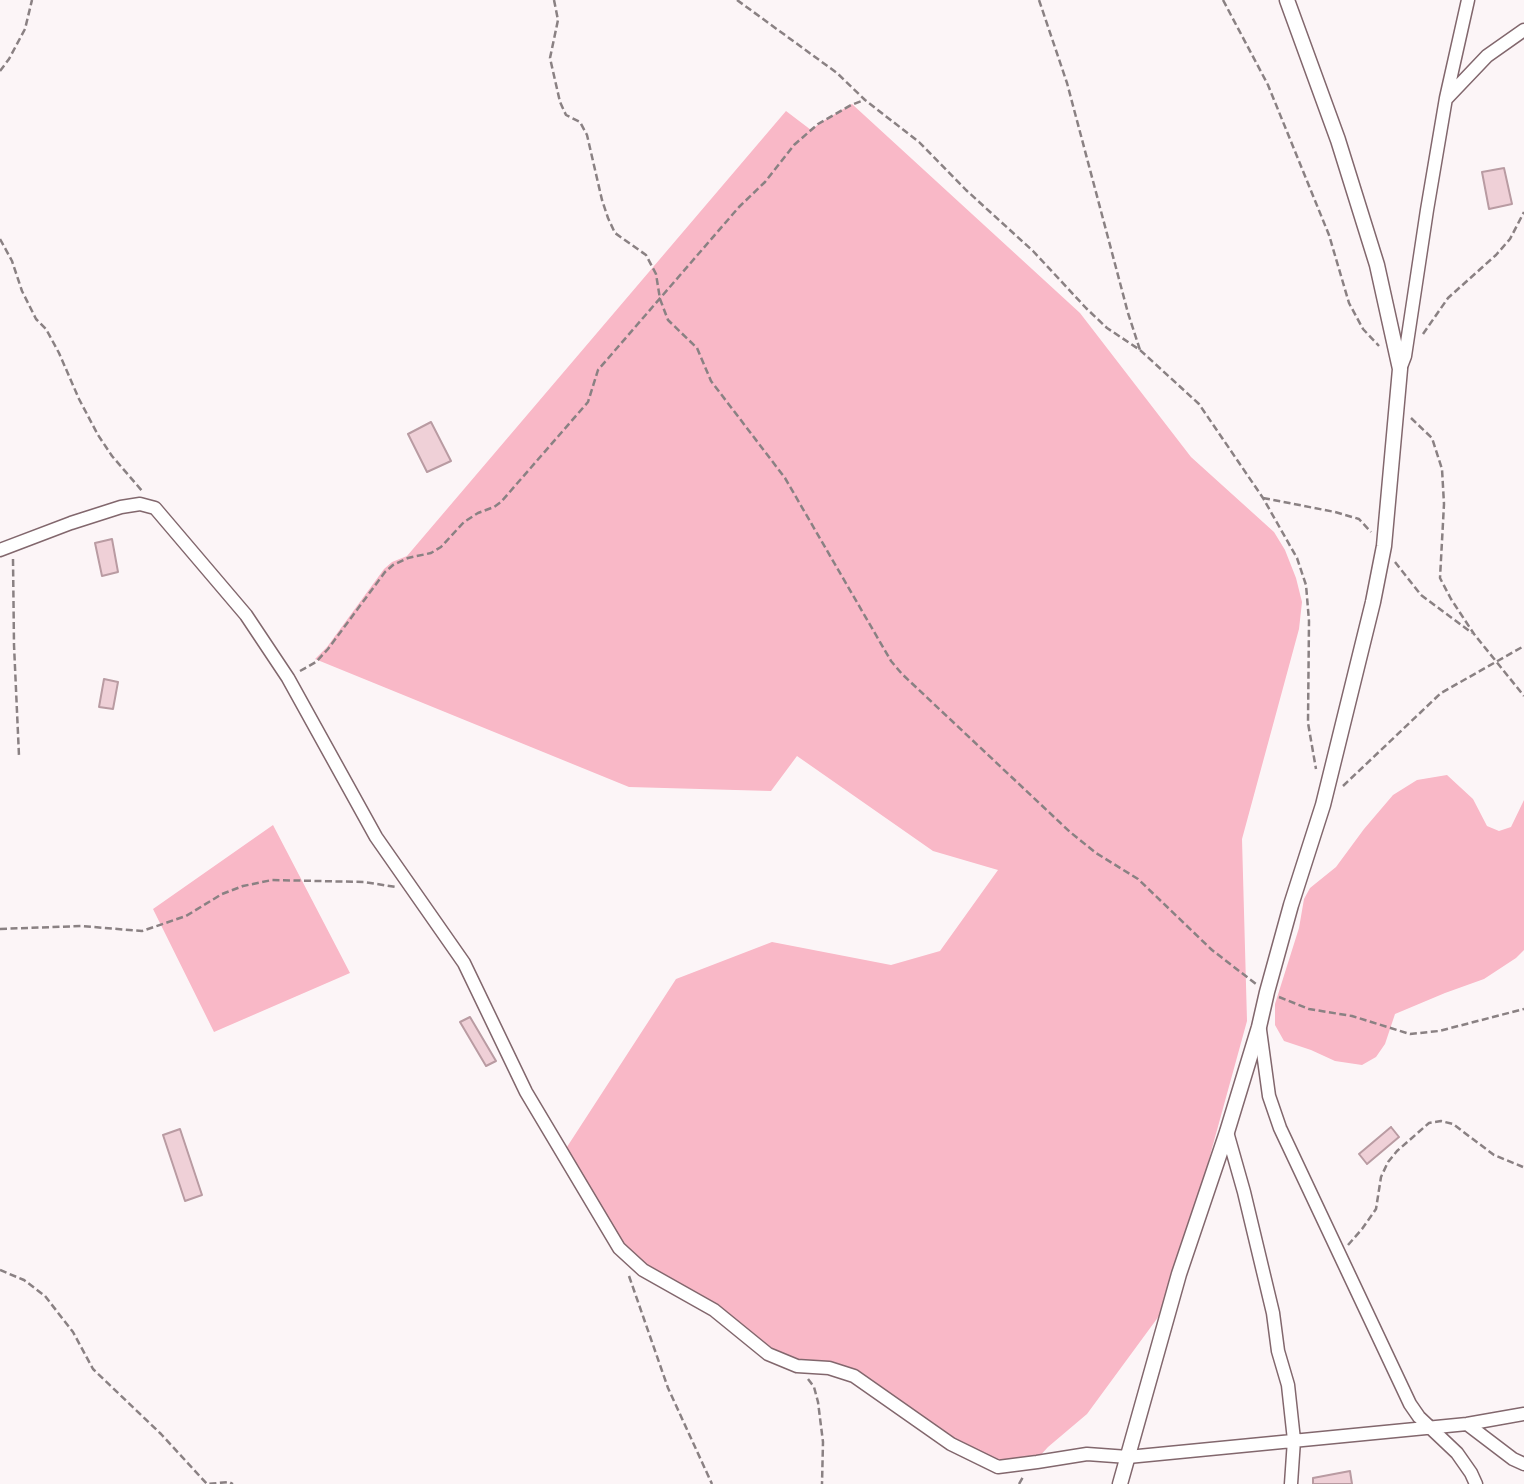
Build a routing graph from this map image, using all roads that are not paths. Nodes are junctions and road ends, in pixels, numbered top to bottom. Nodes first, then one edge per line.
1 (1287, 0) edge
2 (1468, 0) edge
3 (1524, 30) edge
4 (1447, 99) junction
5 (1402, 362) junction
6 (0, 550) edge
7 (1259, 1027) junction
8 (1227, 1132) junction
9 (1524, 1414) edge
10 (1467, 1424) junction
11 (1432, 1427) junction
12 (1294, 1440) junction
13 (1128, 1457) junction
14 (1524, 1464) edge
15 (1120, 1484) edge
16 (1291, 1484) edge
17 (1476, 1484) edge

1 - 5 street
2 - 4 street
3 - 4 street
4 - 5 street
5 - 7 street
6 - 13 street
7 - 8 street
7 - 11 street
8 - 12 street
8 - 13 street
9 - 10 street
10 - 11 street
10 - 14 street
11 - 12 street
11 - 17 street
12 - 13 street
12 - 16 street
13 - 15 street

